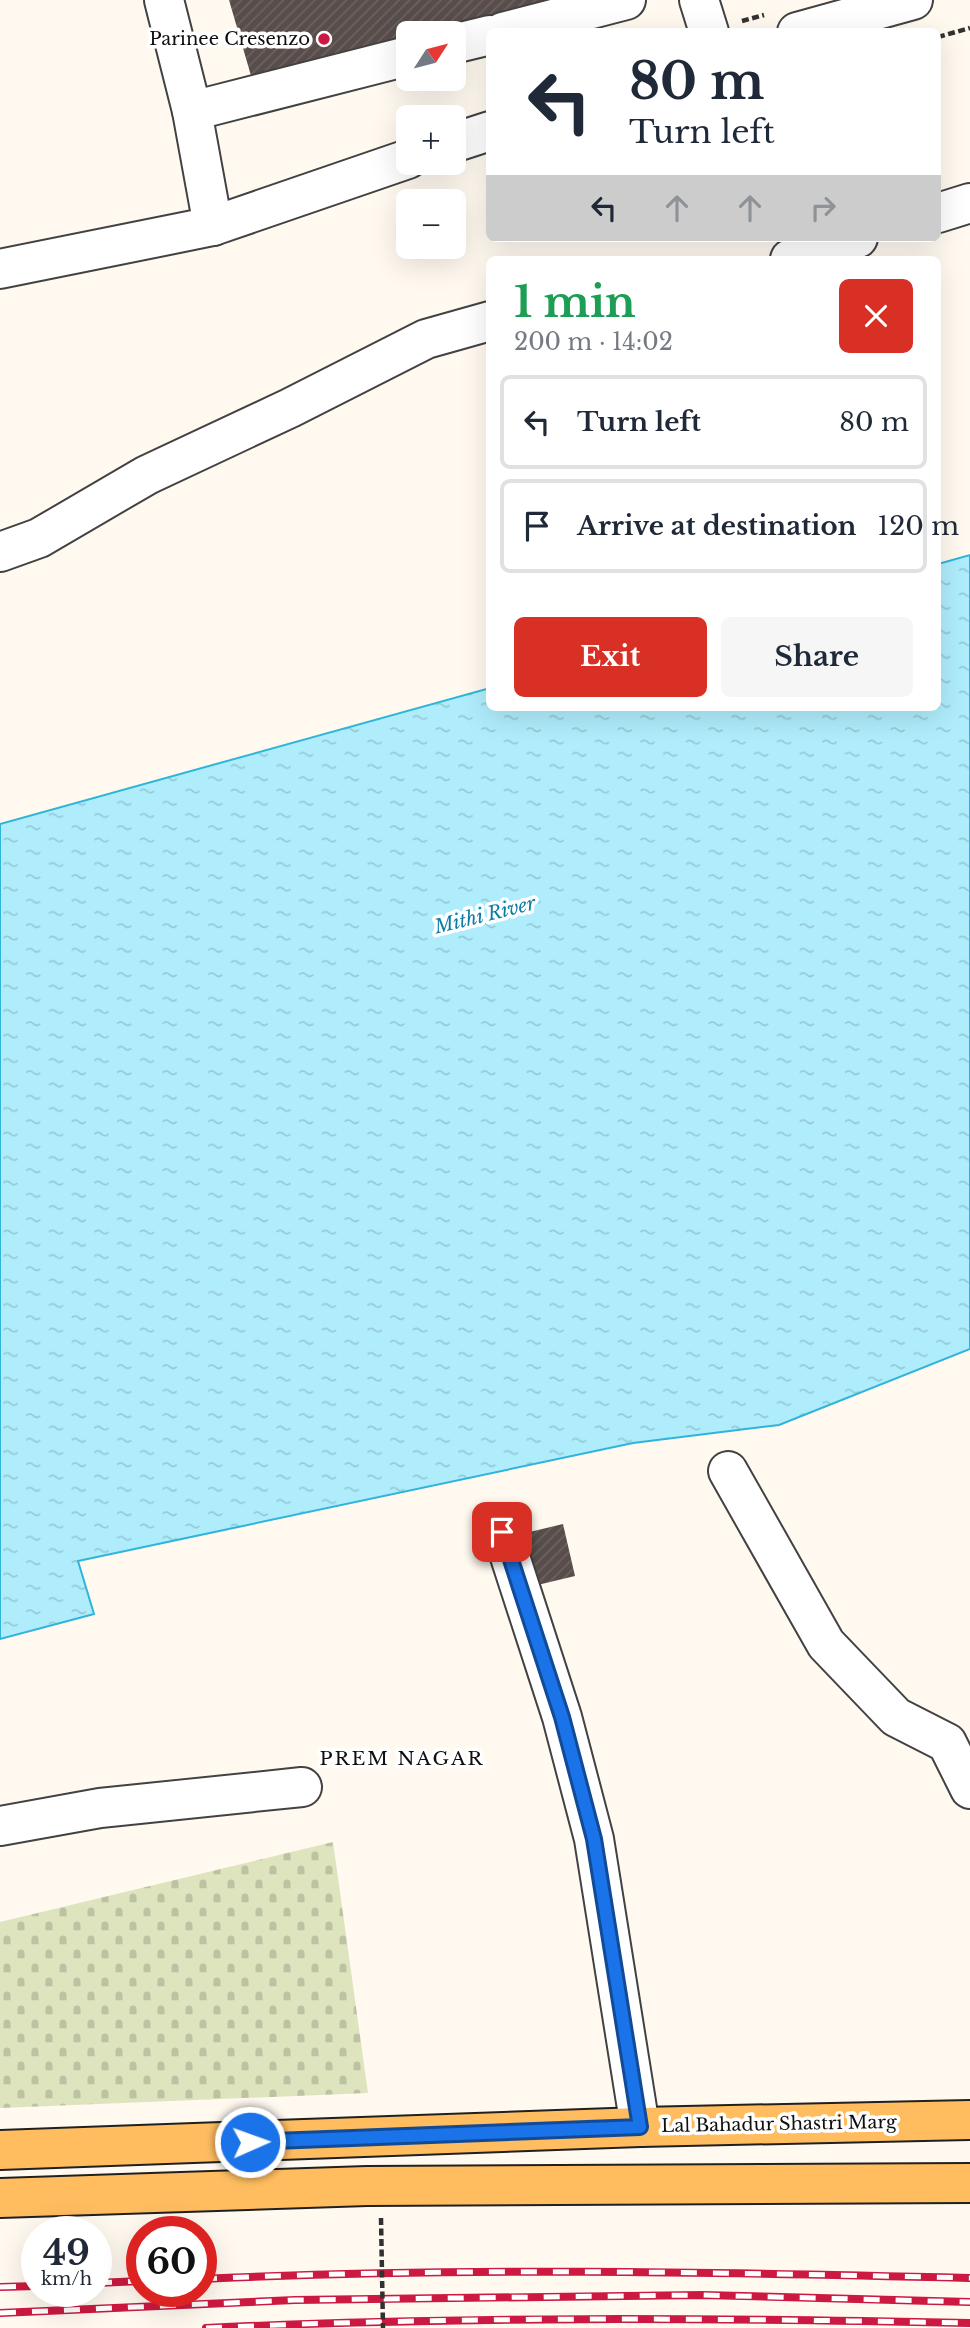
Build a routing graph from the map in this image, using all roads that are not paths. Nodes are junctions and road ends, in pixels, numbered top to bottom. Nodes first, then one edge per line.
1 (164, 0) edge
2 (626, 0) edge
3 (699, 0) edge
4 (913, 0) edge
5 (518, 28) edge
6 (708, 28) edge
7 (812, 28) edge
8 (486, 36) edge
9 (466, 41) edge
10 (396, 59) edge
11 (192, 111) junction
12 (486, 132) edge
13 (466, 139) edge
14 (396, 163) edge
15 (970, 203) edge
16 (941, 212) edge
17 (213, 226) junction
18 (845, 242) edge
19 (800, 256) edge
20 (0, 269) edge
21 (486, 322) edge
22 (0, 552) edge
23 (728, 1471) dead end
24 (502, 1532) dead end
25 (302, 1787) dead end
26 (970, 1789) edge
27 (0, 1826) edge
28 (970, 2120) edge
29 (640, 2127) junction
30 (110, 2147) junction
31 (0, 2150) edge
32 (970, 2183) edge
33 (113, 2194) junction
34 (0, 2197) edge

1 - 11 street
2 - 5 street
3 - 6 street
4 - 7 street
8 - 9 street
10 - 11 street
11 - 17 street
12 - 13 street
14 - 17 street
15 - 16 street
17 - 20 street
18 - 19 street
21 - 22 street
23 - 26 street
24 - 29 street
25 - 27 street
28 - 29 main road, Lal Bahadur Shastri Marg
29 - 30 main road, Lal Bahadur Shastri Marg
30 - 31 main road, Lal Bahadur Shastri Marg
30 - 33 main road
32 - 33 main road
33 - 34 main road

